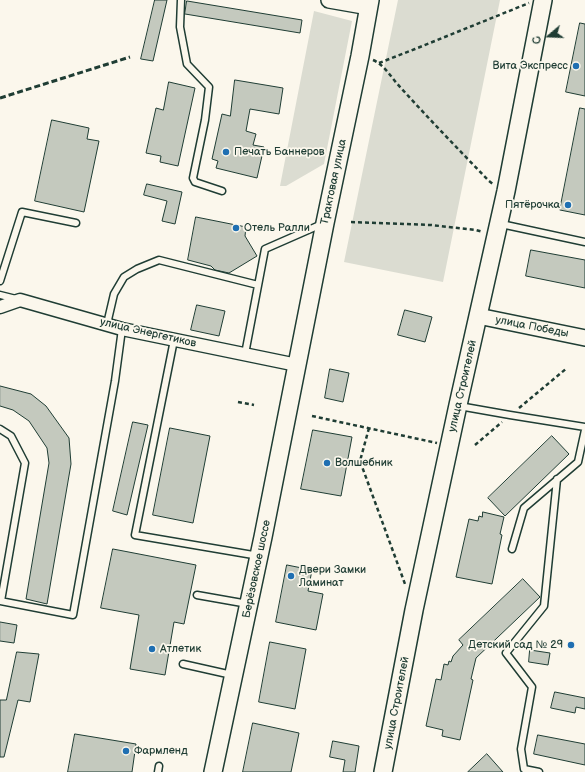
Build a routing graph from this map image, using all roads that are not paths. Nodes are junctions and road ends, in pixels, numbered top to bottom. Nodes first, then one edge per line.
1 (181, 0) edge
2 (329, 0) edge
3 (543, 1) edge
4 (369, 4) edge
5 (222, 192) dead end
6 (76, 223) dead end
7 (325, 223) junction
8 (497, 229) junction
9 (585, 242) edge
10 (0, 281) edge
11 (258, 285) junction
12 (0, 295) edge
13 (20, 300) junction
14 (0, 307) edge
15 (478, 316) junction
16 (107, 324) junction
17 (122, 329) junction
18 (585, 338) edge
19 (174, 340) junction
20 (245, 354) junction
21 (297, 364) junction
22 (458, 405) junction
23 (585, 428) edge
24 (0, 429) edge
25 (557, 479) junction
26 (512, 549) dead end
27 (260, 556) junction
28 (197, 595) dead end
29 (0, 601) edge
30 (249, 604) junction
31 (183, 664) dead end
32 (234, 676) junction
33 (522, 770) edge
34 (213, 772) edge
35 (383, 772) edge
36 (539, 772) edge

1 - 5 lane
2 - 4 street
3 - 8 main road, улица Строителей
4 - 7 main road, Трактовая улица
6 - 10 lane
7 - 11 lane
7 - 21 main road, Трактовая улица
8 - 9 lane
8 - 15 main road, улица Строителей
11 - 16 lane
11 - 20 lane
12 - 13 lane
13 - 14 street
13 - 16 street, улица Энергетиков
15 - 18 street, улица Победы
15 - 22 main road, улица Строителей
16 - 17 street, улица Энергетиков
17 - 19 street, улица Энергетиков
17 - 29 lane
19 - 20 street, улица Энергетиков
19 - 27 lane
20 - 21 street, улица Энергетиков
21 - 27 main road, Берёзовское шоссе
22 - 23 lane
22 - 35 main road, улица Строителей
23 - 25 lane
24 - 29 lane
25 - 26 lane
25 - 33 lane
27 - 30 main road, Берёзовское шоссе
28 - 30 lane
30 - 32 main road, Берёзовское шоссе
31 - 32 lane
32 - 34 main road, Берёзовское шоссе
33 - 36 lane

